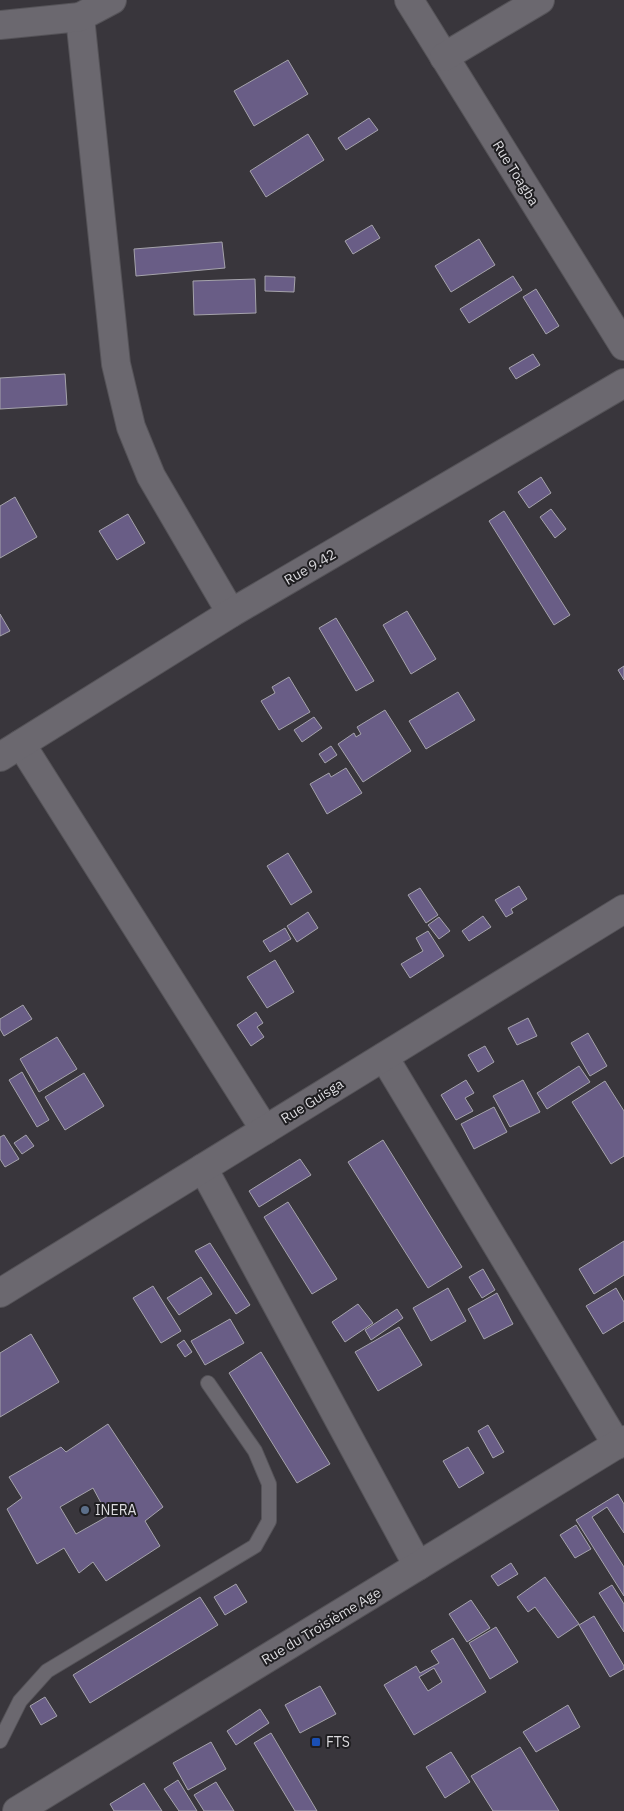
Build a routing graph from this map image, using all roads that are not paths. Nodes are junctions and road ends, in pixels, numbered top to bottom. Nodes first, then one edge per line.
1 (112, 0) edge
2 (409, 0) edge
3 (540, 0) edge
4 (80, 17) junction
5 (0, 25) edge
6 (444, 57) junction
7 (624, 346) edge
8 (624, 383) edge
9 (231, 613) junction
10 (11, 750) edge
11 (624, 909) edge
12 (384, 1057) junction
13 (265, 1130) junction
14 (203, 1168) junction
15 (0, 1293) edge
16 (208, 1383) dead end
17 (621, 1442) edge
18 (418, 1566) junction
19 (0, 1741) edge
20 (18, 1811) edge

1 - 4 street
2 - 6 street, Rue Toagba
3 - 6 street
4 - 5 street
4 - 9 street
6 - 7 street, Rue Toagba
8 - 9 street, Rue 9.42
9 - 10 street, Rue 9.42
10 - 13 street
11 - 12 street, Rue Guisga
12 - 13 street, Rue Guisga
12 - 17 street
13 - 14 street, Rue Guisga
14 - 15 street, Rue Guisga
14 - 18 street
16 - 19 lane
17 - 18 street, Rue du Troisième Age
18 - 20 street, Rue du Troisième Age

